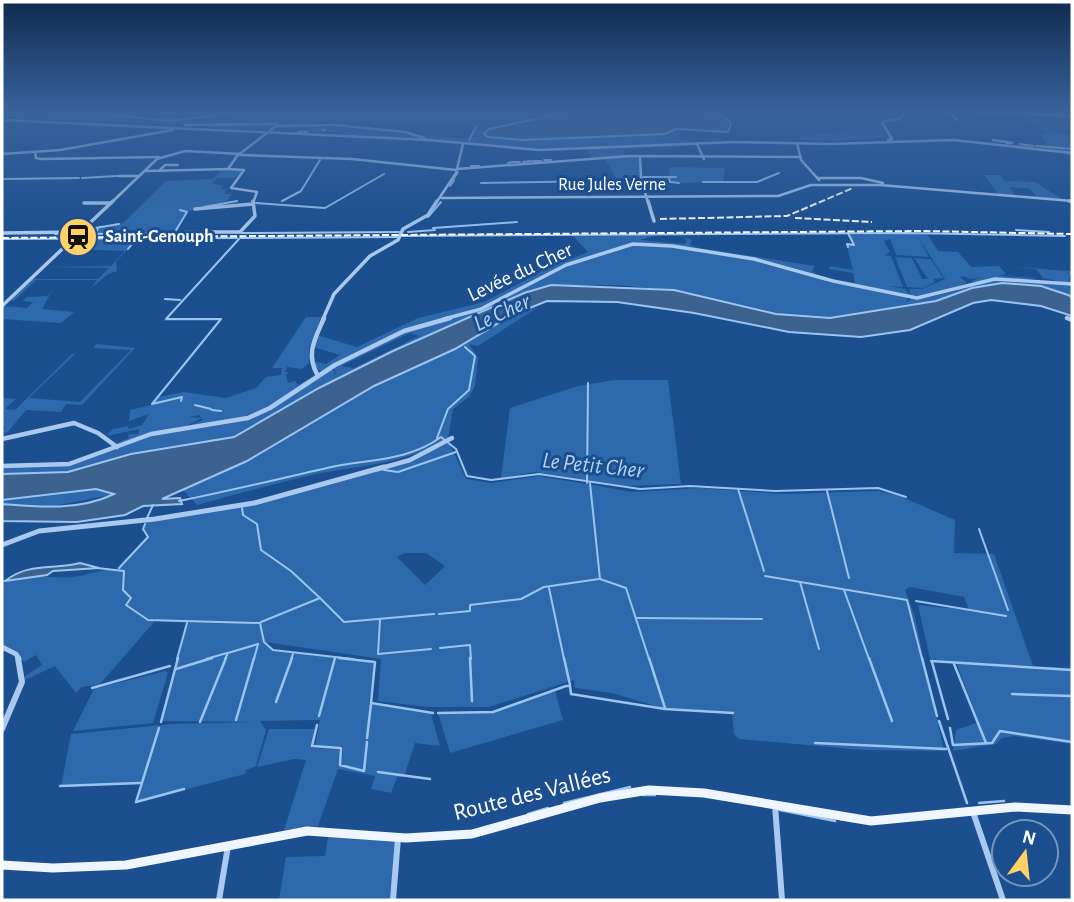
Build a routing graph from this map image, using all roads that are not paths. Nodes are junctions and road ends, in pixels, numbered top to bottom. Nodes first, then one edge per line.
1 (33, 152) edge
2 (35, 152) edge
3 (180, 152) edge
4 (205, 152) edge
5 (243, 152) edge
6 (461, 152) edge
7 (701, 152) edge
8 (800, 152) edge
9 (2, 154) edge
10 (240, 154) junction
11 (640, 156) junction
12 (160, 157) junction
13 (801, 157) junction
14 (704, 159) junction
15 (178, 165) dead end
16 (228, 169) junction
17 (456, 169) junction
18 (145, 171) junction
19 (160, 171) junction
20 (118, 176) dead end
21 (139, 177) junction
22 (817, 178) junction
23 (824, 185) junction
24 (887, 185) junction
25 (443, 196) junction
26 (646, 197) junction
27 (1072, 201) edge
28 (84, 203) dead end
29 (111, 203) junction
30 (253, 204) junction
31 (195, 209) dead end
32 (654, 221) dead end
33 (186, 232) dead end
34 (2, 233) edge
35 (79, 233) junction
36 (1072, 284) edge
37 (907, 291) dead end
38 (922, 298) junction
39 (2, 306) edge
40 (1066, 318) dead end
41 (1072, 320) edge
42 (318, 374) junction
43 (452, 438) dead end
44 (2, 439) edge
45 (118, 447) junction
46 (2, 466) edge
47 (2, 545) edge
48 (2, 647) edge
49 (2, 729) edge
50 (775, 805) junction
51 (1072, 810) edge
52 (973, 811) junction
53 (398, 837) junction
54 (228, 846) junction
55 (2, 865) edge
56 (219, 900) edge
57 (393, 900) edge
58 (782, 900) edge
59 (1003, 900) edge

1 - 9 street
2 - 12 street
3 - 12 street
4 - 10 street
5 - 10 street
6 - 17 street
7 - 14 street
8 - 13 street
10 - 16 street
10 - 17 street
11 - 14 street
11 - 17 street
11 - 26 street
12 - 18 street
13 - 14 street
13 - 22 street
15 - 19 street
16 - 19 street
16 - 30 street
17 - 25 street
18 - 19 street
18 - 21 street
20 - 21 street
21 - 29 street
22 - 23 street
22 - 24 street
23 - 24 street, Rue Jules Verne
23 - 26 street, Rue Jules Verne
24 - 27 street, Rue Jules Verne
25 - 26 street, Rue Jules Verne
25 - 42 street
26 - 32 street
28 - 29 street
29 - 35 street
30 - 31 street
30 - 33 street
34 - 35 street
35 - 39 street
36 - 38 street
37 - 38 street
38 - 42 street, Levée du Cher
40 - 41 street
42 - 45 street
43 - 47 street
44 - 45 street
45 - 46 street
48 - 49 street
50 - 52 main road, Route des Vallées
50 - 53 main road, Route des Vallées
50 - 58 street
51 - 52 main road, Route des Vallées
52 - 59 street
53 - 54 main road, Route des Vallées
53 - 57 street
54 - 55 main road, Route des Vallées
54 - 56 street

